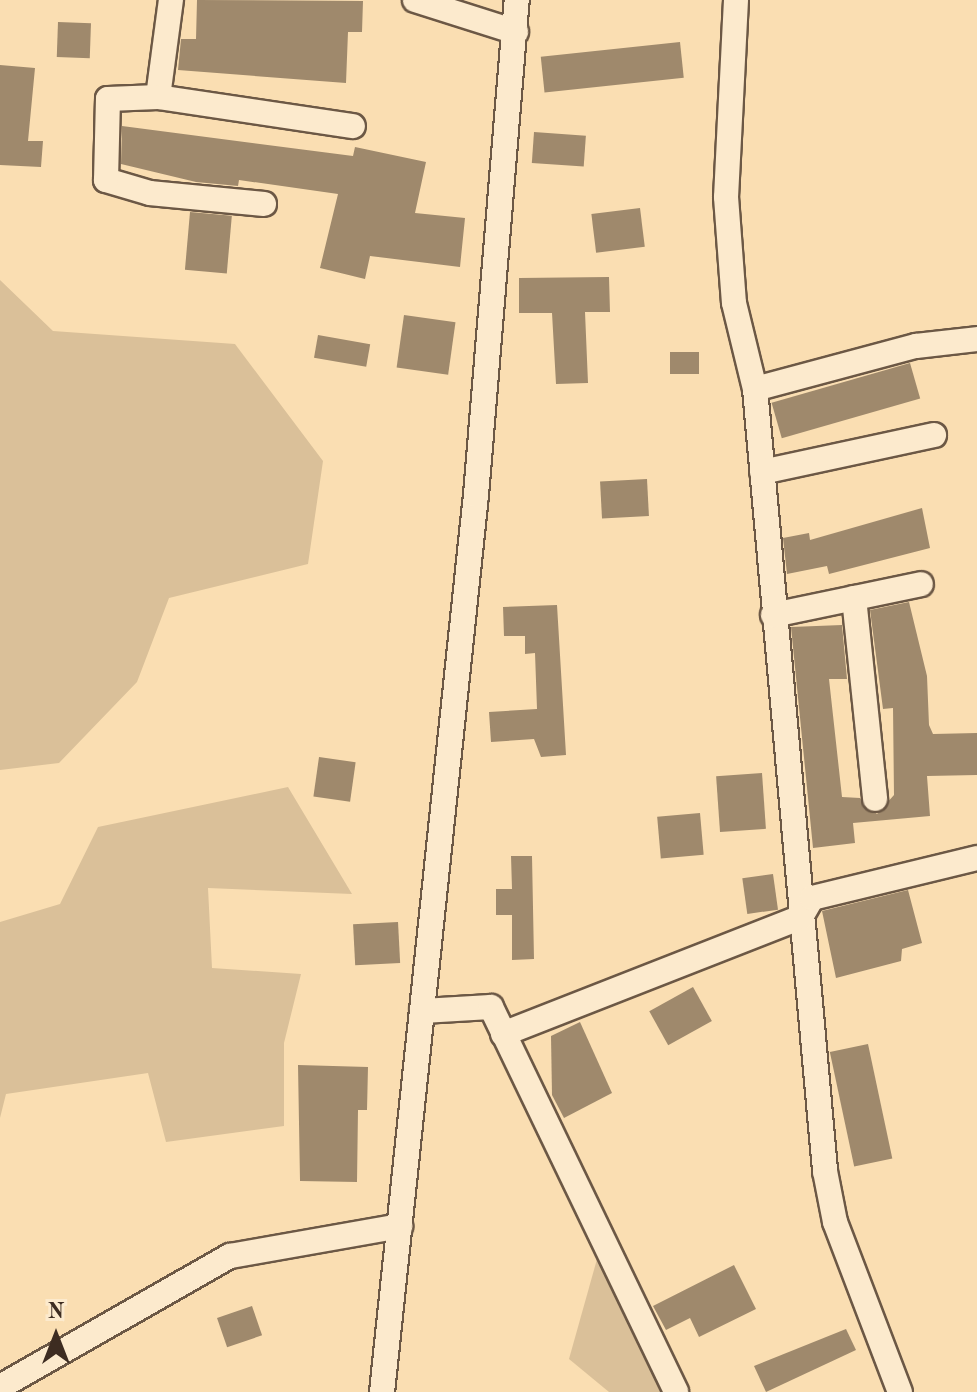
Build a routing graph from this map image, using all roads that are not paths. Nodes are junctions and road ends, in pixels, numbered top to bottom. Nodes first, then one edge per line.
1 (171, 0) edge
2 (415, 0) edge
3 (517, 0) edge
4 (736, 0) edge
5 (516, 32) junction
6 (158, 97) junction
7 (353, 126) dead end
8 (264, 204) dead end
9 (977, 339) edge
10 (755, 389) junction
11 (934, 435) dead end
12 (762, 472) junction
13 (921, 584) dead end
14 (854, 598) junction
15 (773, 615) junction
16 (875, 799) dead end
17 (977, 858) edge
18 (801, 917) junction
19 (422, 1011) junction
20 (503, 1034) junction
21 (400, 1226) junction
22 (0, 1387) edge
23 (382, 1392) edge
24 (676, 1392) edge
25 (900, 1392) edge

1 - 6 street
2 - 5 street
3 - 5 street
4 - 10 street
5 - 19 street
6 - 7 street
6 - 8 street
9 - 10 street
10 - 12 street
11 - 12 street
12 - 15 street
13 - 14 street
14 - 15 street
14 - 16 street
15 - 18 street
17 - 18 street
18 - 20 street
18 - 25 street
19 - 20 street
19 - 21 street
20 - 24 street
21 - 22 street
21 - 23 street

